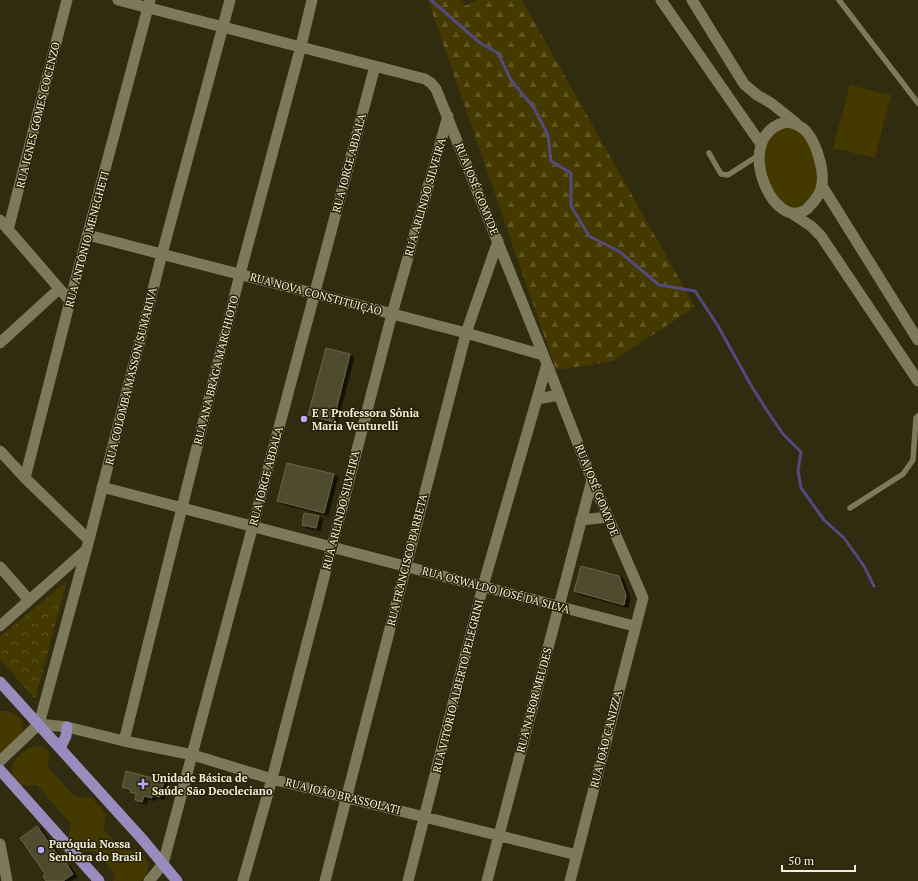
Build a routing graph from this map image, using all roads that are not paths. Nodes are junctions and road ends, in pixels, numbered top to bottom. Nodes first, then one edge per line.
1 (67, 0) edge
2 (118, 0) edge
3 (230, 0) edge
4 (312, 0) edge
5 (661, 0) edge
6 (692, 0) edge
7 (839, 0) edge
8 (149, 4) edge
9 (224, 28) junction
10 (301, 46) junction
11 (375, 66) junction
12 (918, 103) edge
13 (448, 116) junction
14 (798, 125) junction
15 (760, 149) junction
16 (709, 153) dead end
17 (822, 186) junction
18 (791, 213) junction
19 (0, 220) edge
20 (8, 230) junction
21 (88, 235) junction
22 (498, 241) junction
23 (162, 254) junction
24 (240, 274) junction
25 (59, 289) junction
26 (314, 294) junction
27 (70, 301) junction
28 (392, 314) junction
29 (466, 333) junction
30 (2, 338) edge
31 (918, 340) edge
32 (545, 360) junction
33 (918, 381) edge
34 (559, 395) junction
35 (537, 399) junction
36 (918, 416) edge
37 (0, 451) edge
38 (25, 478) junction
39 (592, 480) junction
40 (102, 487) junction
41 (181, 508) junction
42 (850, 508) dead end
43 (608, 517) junction
44 (581, 520) junction
45 (253, 526) junction
46 (88, 545) junction
47 (332, 547) junction
48 (405, 566) junction
49 (0, 567) edge
50 (483, 586) junction
51 (642, 598) joint
52 (29, 600) junction
53 (559, 606) junction
54 (0, 626) edge
55 (634, 626) junction
56 (0, 682) edge
57 (39, 724) junction
58 (67, 727) junction
59 (124, 741) junction
60 (60, 748) junction
61 (192, 755) junction
62 (0, 761) edge
63 (0, 770) edge
64 (272, 778) junction
65 (347, 798) junction
66 (425, 817) junction
67 (499, 835) junction
68 (0, 844) edge
69 (577, 855) junction
70 (1, 858) edge
71 (163, 864) junction
72 (8, 881) edge
73 (99, 881) edge
74 (149, 881) edge
75 (177, 881) edge
76 (243, 881) edge
77 (325, 881) edge
78 (408, 881) edge
79 (487, 881) edge
80 (570, 881) edge

1 - 20 street, RUA IGNES GOMES COCENZO
2 - 8 street, RUA JOSÉ GOMYDE
3 - 9 street, RUA COLOMBA MASSON SUMARIVA
4 - 10 street, RUA ANA BRAGA MARCHIOTO
5 - 15 street
6 - 14 street
7 - 12 lane
8 - 9 street, RUA JOSÉ GOMYDE
8 - 21 street, RUA ANTÔNIO MENEGHETI
9 - 10 street, RUA JOSÉ GOMYDE
9 - 23 street, RUA COLOMBA MASSON SUMARIVA
10 - 11 street, RUA JOSÉ GOMYDE
10 - 24 street, RUA ANA BRAGA MARCHIOTO
11 - 13 street, RUA JOSÉ GOMYDE
11 - 26 street, RUA JORGE ABDALA
13 - 22 street, RUA JOSÉ GOMYDE
13 - 28 street, RUA ARLINDO SILVEIRA
14 - 15 street
14 - 17 street
15 - 16 lane
15 - 18 street
17 - 18 street
17 - 31 street
18 - 33 street
19 - 20 street
20 - 25 street
21 - 23 street, RUA NOVA CONSTITUIÇÃO
21 - 27 street, RUA ANTÔNIO MENEGHETI
22 - 29 street, RUA FRANCISCO BARBETA
22 - 32 street, RUA JOSÉ GOMYDE
23 - 24 street, RUA NOVA CONSTITUIÇÃO
23 - 40 street, RUA COLOMBA MASSON SUMARIVA
24 - 26 street, RUA NOVA CONSTITUIÇÃO
24 - 41 street, RUA ANA BRAGA MARCHIOTO
25 - 27 street
25 - 30 street
26 - 28 street, RUA NOVA CONSTITUIÇÃO
26 - 45 street, RUA JORGE ABDALA
27 - 38 street, RUA ANTÔNIO MENEGHETI
28 - 29 street, RUA NOVA CONSTITUIÇÃO
28 - 47 street, RUA ARLINDO SILVEIRA
29 - 32 street, RUA NOVA CONSTITUIÇÃO
29 - 48 street, RUA FRANCISCO BARBETA
32 - 34 street, RUA JOSÉ GOMYDE
32 - 35 street, RUA VITÓRIO ALBERTO PELEGRINI
34 - 35 street
34 - 39 street, RUA JOSÉ GOMYDE
35 - 50 street, RUA VITÓRIO ALBERTO PELEGRINI
36 - 42 lane
37 - 38 street
38 - 46 street
39 - 43 street, RUA JOSÉ GOMYDE
39 - 44 street, RUA NABOR MEUDES
40 - 41 street, RUA OSWALDO JOSÉ DA SILVA
40 - 46 street, RUA COLOMBA MASSON SUMARIVA
41 - 45 street, RUA OSWALDO JOSÉ DA SILVA
41 - 59 street, RUA ANA BRAGA MARCHIOTO
43 - 44 street
43 - 51 street, RUA JOSÉ GOMYDE
44 - 53 street, RUA NABOR MEUDES
45 - 47 street, RUA OSWALDO JOSÉ DA SILVA
45 - 61 street, RUA JORGE ABDALA
46 - 52 street
46 - 57 street, RUA COLOMBA MASSON SUMARIVA
47 - 48 street, RUA OSWALDO JOSÉ DA SILVA
47 - 64 street, RUA ARLINDO SILVEIRA
48 - 50 street, RUA OSWALDO JOSÉ DA SILVA
48 - 65 street, RUA FRANCISCO BARBETA
49 - 52 street
50 - 53 street, RUA OSWALDO JOSÉ DA SILVA
50 - 66 street, RUA VITÓRIO ALBERTO PELEGRINI
51 - 55 street, RUA JOÃO CANIZZA
52 - 54 street
53 - 55 street, RUA OSWALDO JOSÉ DA SILVA
53 - 67 street, RUA NABOR MEUDES
55 - 69 street, RUA JOÃO CANIZZA
56 - 57 main road
57 - 58 street, RUA JOÃO BRASSOLATI
57 - 60 main road
57 - 62 street
58 - 59 street, RUA JOÃO BRASSOLATI
58 - 60 main road
59 - 61 street, RUA JOÃO BRASSOLATI
60 - 71 main road
61 - 64 street, RUA JOÃO BRASSOLATI
61 - 71 street, RUA JORGE ABDALA
63 - 73 main road
64 - 65 street, RUA JOÃO BRASSOLATI
64 - 76 street, RUA ARLINDO SILVEIRA
65 - 66 street, RUA JOÃO BRASSOLATI
65 - 77 street, RUA FRANCISCO BARBETA
66 - 67 street, RUA JOÃO BRASSOLATI
66 - 78 street, RUA VITÓRIO ALBERTO PELEGRINI
67 - 69 street, RUA JOÃO BRASSOLATI
67 - 79 street, RUA NABOR MEUDES
68 - 70 street
69 - 80 street, RUA JOÃO CANIZZA
70 - 72 street
71 - 74 street, RUA JORGE ABDALA
71 - 75 main road

